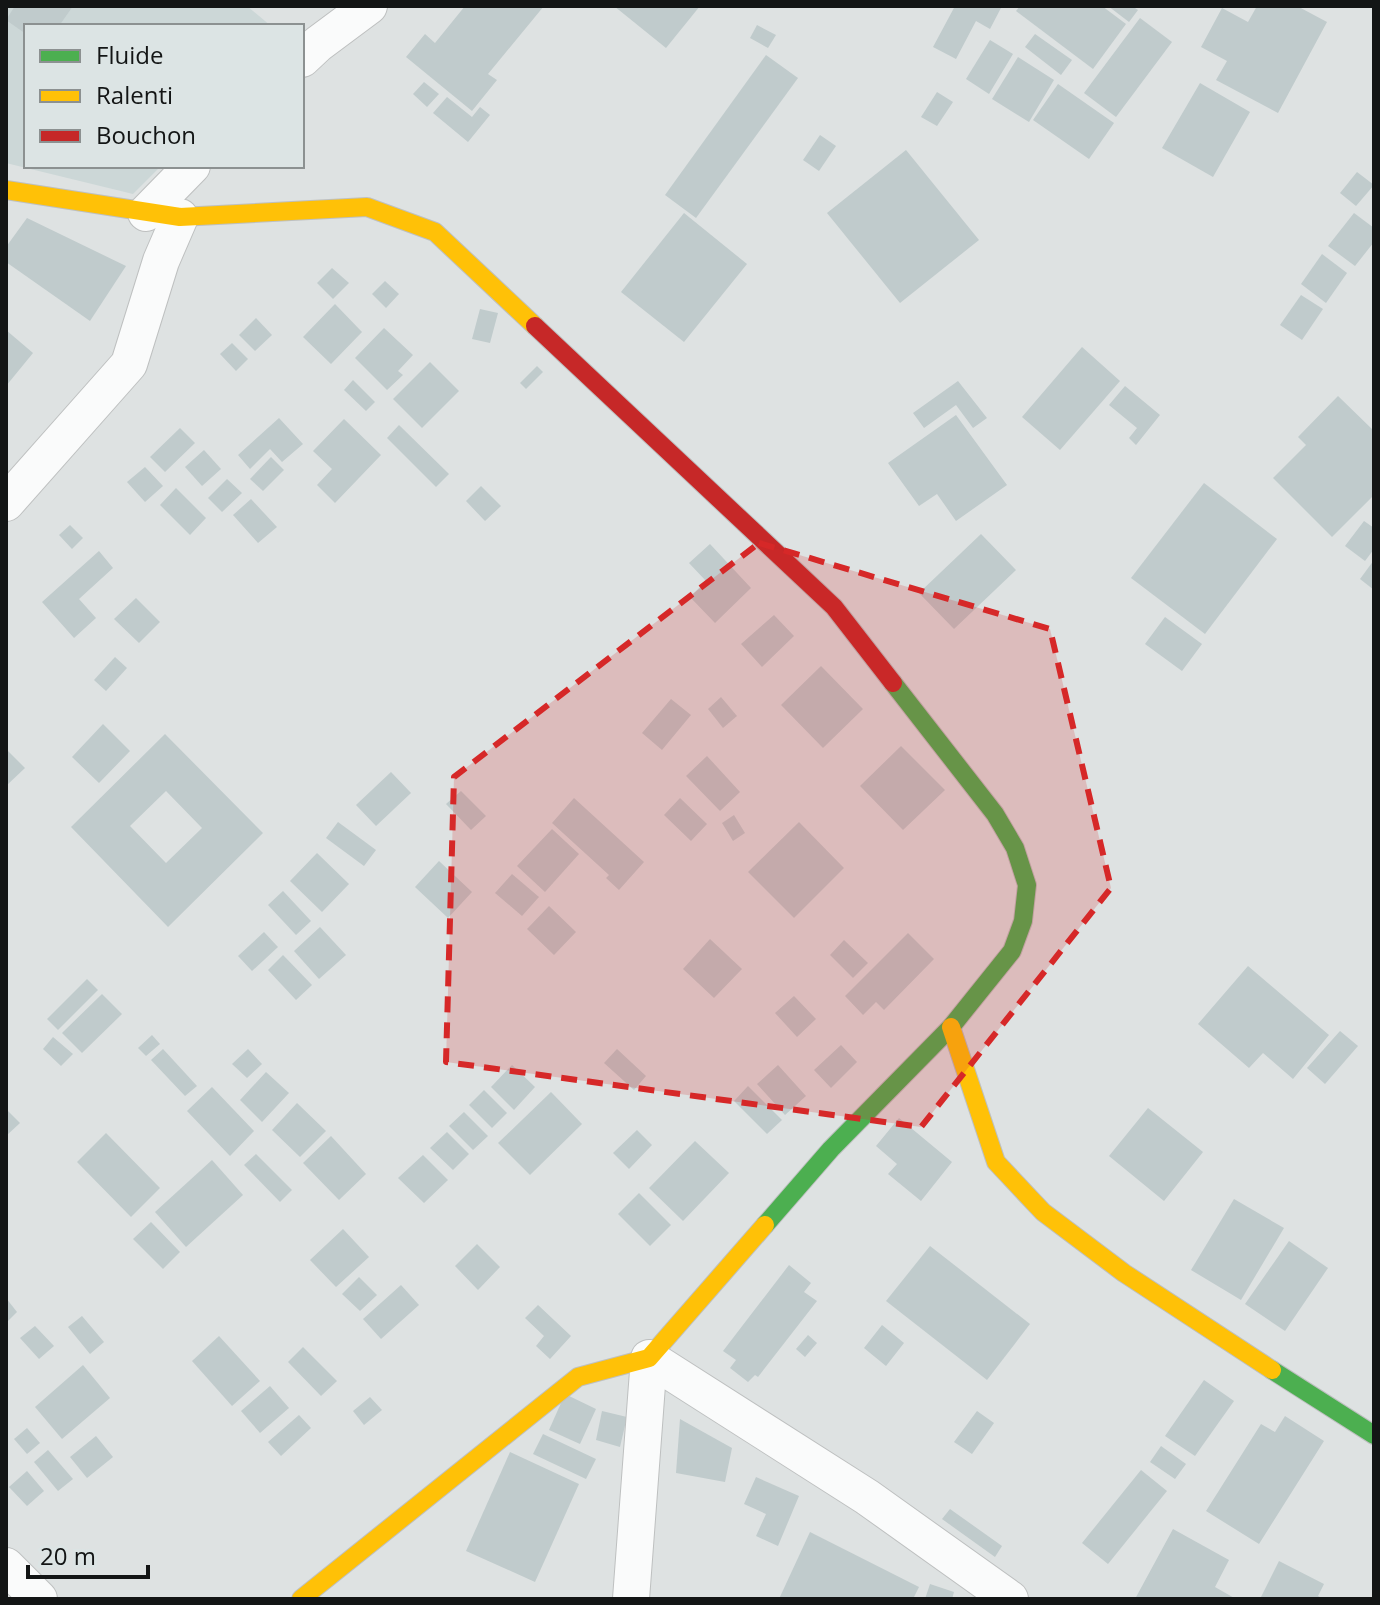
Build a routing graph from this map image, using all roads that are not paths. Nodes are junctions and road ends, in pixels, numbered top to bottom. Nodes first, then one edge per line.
1 (369, 6) edge
2 (304, 57) edge
3 (191, 168) edge
4 (6, 190) edge
5 (163, 215) junction
6 (6, 503) edge
7 (951, 1027) junction
8 (649, 1358) junction
9 (1374, 1435) edge
10 (6, 1566) edge
11 (39, 1599) edge
12 (301, 1599) edge
13 (631, 1599) edge
14 (1010, 1599) edge

1 - 2 street
3 - 5 street
4 - 5 street
5 - 6 street
5 - 7 street
7 - 8 street
7 - 9 street
8 - 12 street
8 - 13 street
8 - 14 street
10 - 11 street

